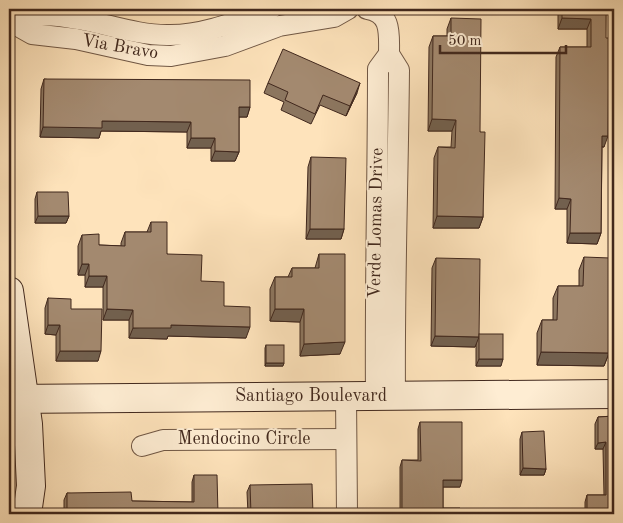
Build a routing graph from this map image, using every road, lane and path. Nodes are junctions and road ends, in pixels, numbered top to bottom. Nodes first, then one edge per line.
1 (271, 9) edge
2 (348, 9) edge
3 (375, 12) edge
4 (9, 16) edge
5 (9, 21) edge
6 (9, 291) edge
7 (614, 394) edge
8 (346, 396) junction
9 (385, 396) junction
10 (17, 399) edge
11 (346, 439) junction
12 (142, 446) dead end
13 (30, 511) edge
14 (347, 514) edge

1 - 4 street, Via Bravo
2 - 5 street, Via Bravo
3 - 9 street, Verde Lomas Drive
6 - 10 street
7 - 9 street, Santiago Boulevard
8 - 9 street, Santiago Boulevard
8 - 10 street, Santiago Boulevard
8 - 11 street
10 - 13 street
11 - 12 street, Mendocino Circle
11 - 14 street

